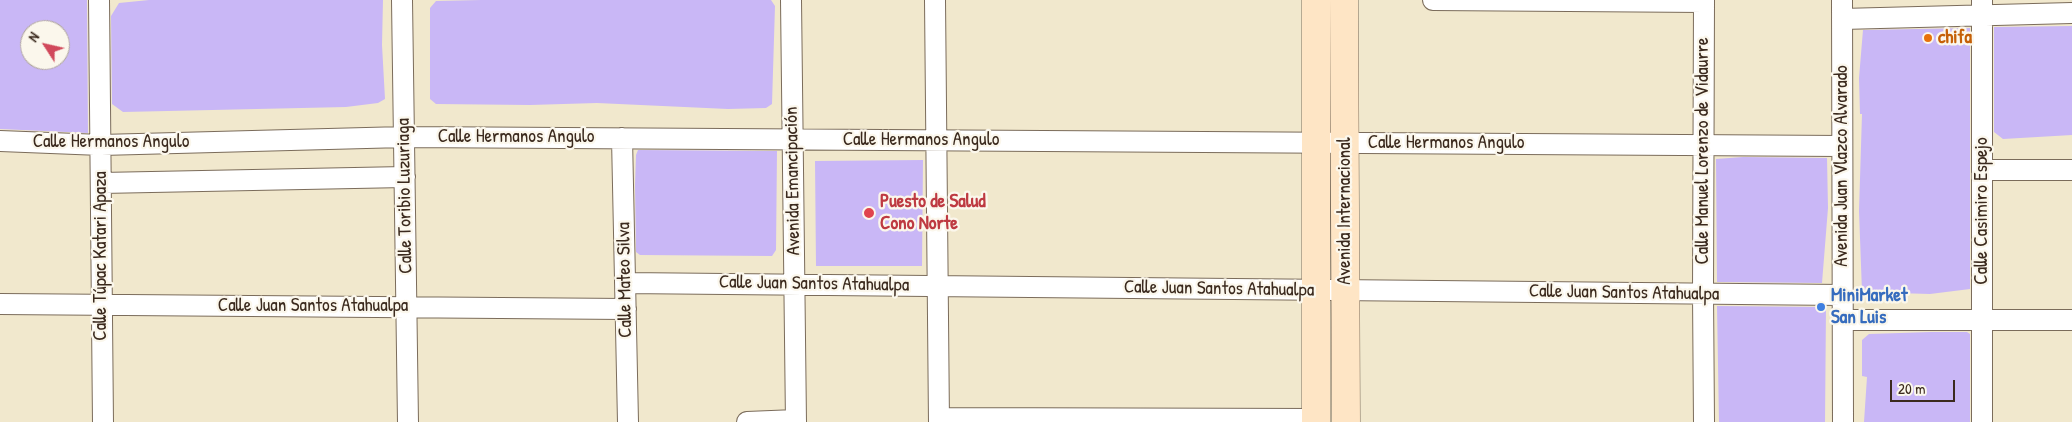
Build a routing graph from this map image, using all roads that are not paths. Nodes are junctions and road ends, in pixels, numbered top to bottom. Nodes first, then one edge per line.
1 (99, 0) edge
2 (402, 0) edge
3 (791, 0) edge
4 (935, 0) edge
5 (1316, 0) edge
6 (1344, 0) edge
7 (1433, 0) edge
8 (1479, 0) edge
9 (1580, 0) edge
10 (1704, 1) edge
11 (1982, 8) edge
12 (1842, 10) edge
13 (2072, 13) edge
14 (404, 137) junction
15 (622, 138) junction
16 (793, 139) junction
17 (936, 140) junction
18 (0, 141) edge
19 (1316, 142) junction
20 (1345, 142) junction
21 (101, 145) junction
22 (1704, 145) junction
23 (1842, 146) junction
24 (1982, 170) junction
25 (2072, 170) edge
26 (404, 177) junction
27 (101, 183) junction
28 (625, 283) junction
29 (794, 284) junction
30 (938, 286) junction
31 (1316, 290) junction
32 (1346, 290) junction
33 (1702, 294) junction
34 (1842, 295) junction
35 (0, 304) edge
36 (102, 305) junction
37 (406, 307) junction
38 (626, 309) junction
39 (1842, 320) junction
40 (2072, 320) edge
41 (1982, 321) junction
42 (939, 420) edge
43 (1100, 420) edge
44 (1316, 420) edge
45 (796, 421) edge
46 (102, 422) edge
47 (408, 422) edge
48 (628, 422) edge
49 (747, 422) edge
50 (1346, 422) edge
51 (1704, 422) edge
52 (1844, 422) edge
53 (1982, 422) edge

1 - 21 street, Calle Túpac Katari Apaza
2 - 14 street, Calle Toribio Luzuriaga
3 - 16 street, Avenida Emancipación
4 - 17 street
5 - 19 main road, Avenida Internacional
6 - 20 main road, Avenida Internacional
7 - 8 street
8 - 9 street
9 - 10 street
10 - 22 street, Calle Manuel Lorenzo de Vidaurre
11 - 12 street
11 - 13 street
11 - 24 street, Calle Casimiro Espejo
12 - 23 street, Avenida Juan Vlazco Alvarado
14 - 15 street, Calle Hermanos Angulo
14 - 21 street, Calle Hermanos Angulo
14 - 26 street, Calle Toribio Luzuriaga
15 - 16 street, Calle Hermanos Angulo
15 - 28 street, Calle Mateo Silva
16 - 17 street, Calle Hermanos Angulo
16 - 29 street, Avenida Emancipación
17 - 19 street, Calle Hermanos Angulo
17 - 30 street
18 - 21 street, Calle Hermanos Angulo
19 - 20 street, Calle Hermanos Angulo
19 - 31 main road, Avenida Internacional
20 - 22 street, Calle Hermanos Angulo
20 - 32 main road, Avenida Internacional
21 - 27 street, Calle Túpac Katari Apaza
22 - 23 street, Calle Hermanos Angulo
22 - 33 street, Calle Manuel Lorenzo de Vidaurre
23 - 34 street, Avenida Juan Vlazco Alvarado
24 - 25 street
24 - 41 street, Calle Casimiro Espejo
26 - 27 street
26 - 37 street, Calle Toribio Luzuriaga
27 - 36 street, Calle Túpac Katari Apaza
28 - 29 street, Calle Juan Santos Atahualpa
28 - 38 street, Calle Mateo Silva
29 - 30 street, Calle Juan Santos Atahualpa
29 - 45 street, Avenida Emancipación
30 - 31 street, Calle Juan Santos Atahualpa
30 - 42 street
31 - 32 street, Calle Juan Santos Atahualpa
31 - 44 main road, Avenida Internacional
32 - 33 street, Calle Juan Santos Atahualpa
32 - 50 main road, Avenida Internacional
33 - 34 street, Calle Juan Santos Atahualpa
33 - 51 street, Calle Manuel Lorenzo de Vidaurre
34 - 39 street, Avenida Juan Vlazco Alvarado
35 - 36 street, Calle Juan Santos Atahualpa
36 - 37 street, Calle Juan Santos Atahualpa
36 - 46 street, Calle Túpac Katari Apaza
37 - 38 street, Calle Juan Santos Atahualpa
37 - 47 street, Calle Toribio Luzuriaga
38 - 48 street, Calle Mateo Silva
39 - 41 street
39 - 52 street, Avenida Juan Vlazco Alvarado
40 - 41 street
41 - 53 street, Calle Casimiro Espejo
42 - 43 street
43 - 44 street
45 - 49 street

